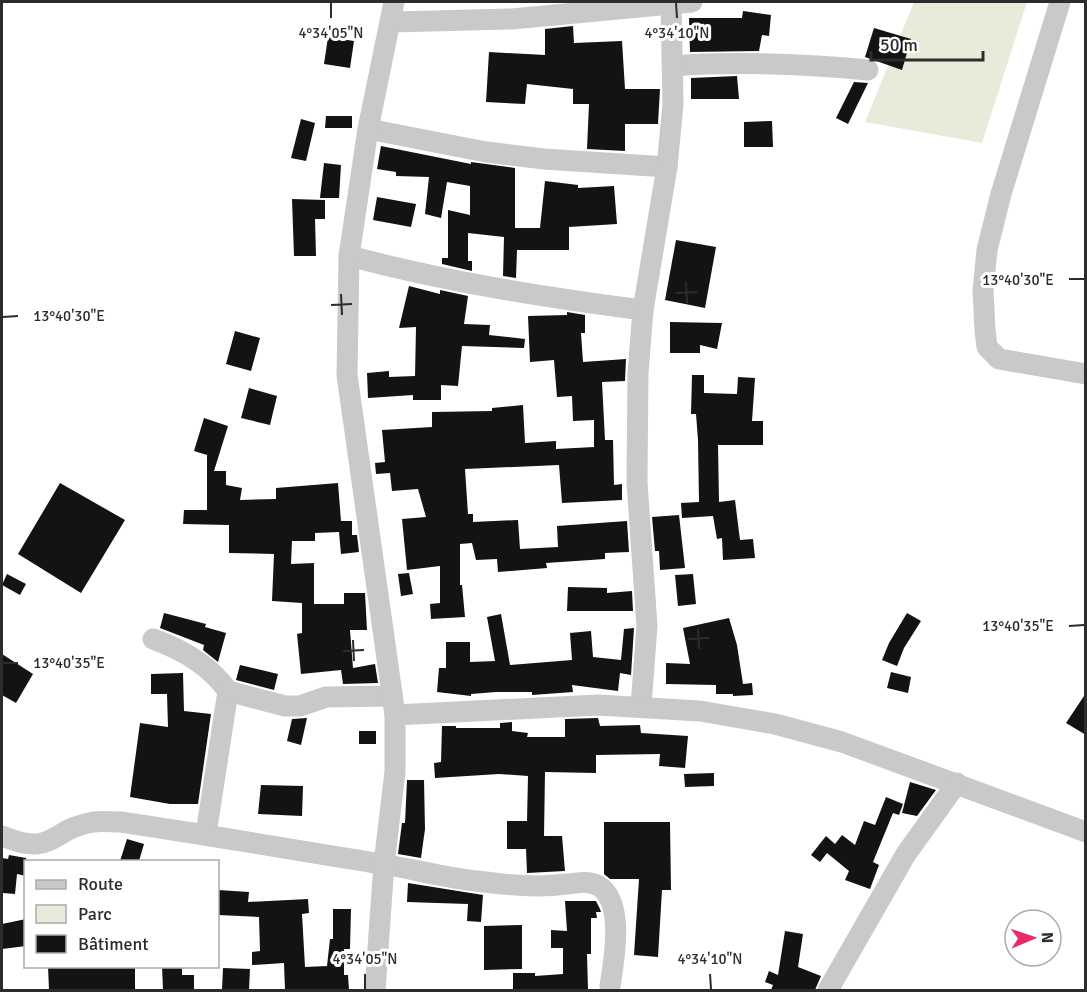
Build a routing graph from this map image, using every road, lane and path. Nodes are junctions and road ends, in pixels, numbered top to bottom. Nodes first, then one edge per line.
1 (692, 2) edge
2 (1060, 2) edge
3 (640, 4) edge
4 (671, 4) junction
5 (393, 12) edge
6 (674, 66) junction
7 (868, 70) dead end
8 (368, 129) junction
9 (667, 167) junction
10 (349, 256) junction
11 (643, 310) junction
12 (1086, 374) edge
13 (153, 639) dead end
14 (228, 691) junction
15 (393, 706) junction
16 (642, 706) junction
17 (957, 783) junction
18 (1086, 832) edge
19 (206, 834) junction
20 (2, 836) edge
21 (384, 864) junction
22 (610, 986) dead end
23 (375, 990) edge
24 (828, 990) edge

1 - 4 street
2 - 12 street
3 - 4 street
3 - 5 street
4 - 6 street
5 - 8 street
6 - 7 street
6 - 9 street
8 - 9 street
8 - 10 street
9 - 11 street
10 - 11 street
10 - 15 street
11 - 16 street
13 - 14 street
14 - 15 street
14 - 19 street
15 - 16 street
15 - 21 street
16 - 17 street
17 - 18 street
17 - 24 street
19 - 20 street
19 - 21 street
21 - 22 street
21 - 23 street

